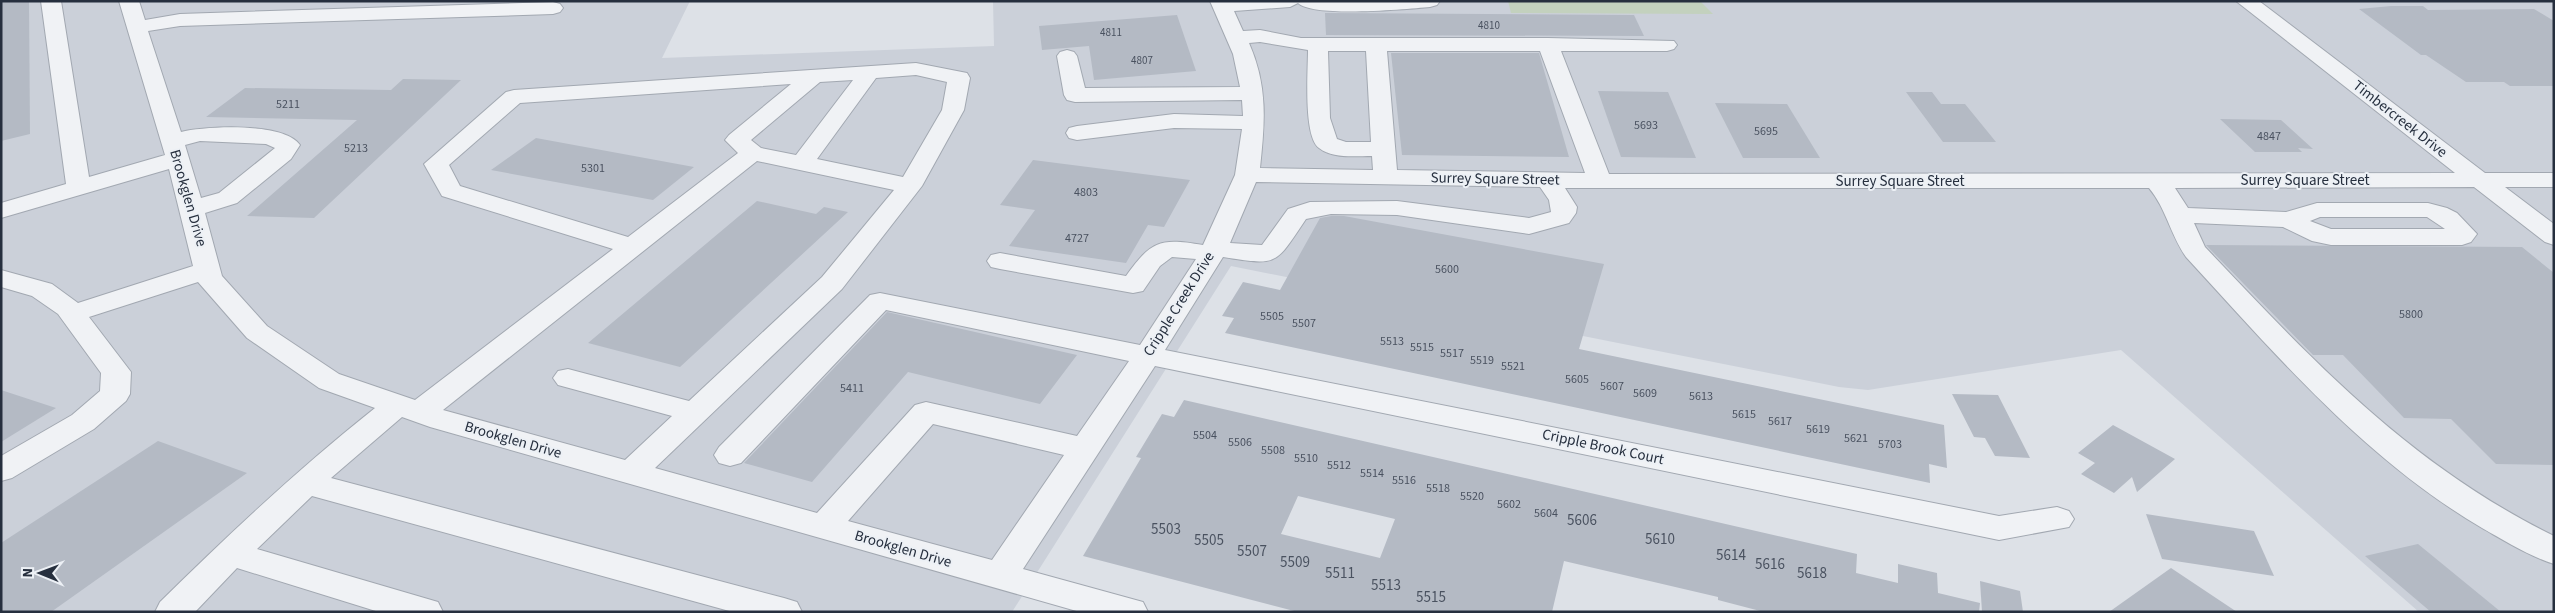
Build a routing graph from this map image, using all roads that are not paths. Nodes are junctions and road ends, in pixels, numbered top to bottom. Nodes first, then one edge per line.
1 (51, 1) edge
2 (1290, 1) edge
3 (1307, 1) edge
4 (1430, 1) edge
5 (2246, 1) edge
6 (1221, 4) edge
7 (553, 8) dead end
8 (132, 14) edge
9 (1236, 38) junction
10 (1548, 44) junction
11 (1318, 45) junction
12 (1376, 45) junction
13 (1667, 45) dead end
14 (1067, 56) dead end
15 (869, 72) junction
16 (814, 76) junction
17 (1253, 93) junction
18 (1254, 123) junction
19 (1077, 133) dead end
20 (1383, 149) junction
21 (175, 150) junction
22 (753, 153) junction
23 (802, 164) junction
24 (1247, 175) junction
25 (1392, 177) junction
26 (1546, 180) junction
27 (2155, 180) junction
28 (2344, 180) junction
29 (2479, 180) junction
30 (2554, 180) edge
31 (1600, 181) junction
32 (910, 186) junction
33 (79, 188) junction
34 (1397, 208) junction
35 (191, 210) junction
36 (2379, 210) junction
37 (1, 212) edge
38 (2179, 215) junction
39 (2288, 220) junction
40 (2554, 237) edge
41 (633, 247) junction
42 (1213, 251) junction
43 (1000, 261) dead end
44 (208, 270) junction
45 (1, 278) edge
46 (72, 314) junction
47 (1148, 354) junction
48 (568, 378) dead end
49 (409, 409) junction
50 (696, 414) junction
51 (1085, 449) junction
52 (730, 455) dead end
53 (1, 470) edge
54 (632, 473) junction
55 (306, 483) junction
56 (2057, 519) dead end
57 (824, 527) junction
58 (2554, 551) edge
59 (229, 553) junction
60 (1000, 576) junction
61 (172, 612) edge
62 (425, 612) edge
63 (784, 612) edge
64 (1130, 612) edge

1 - 33 street
2 - 6 street
3 - 4 street
5 - 29 street, Timbercreek Drive
6 - 9 street, Cripple Creek Drive
7 - 8 street
8 - 21 street, Brookglen Drive
9 - 11 street
9 - 17 street, Cripple Creek Drive
10 - 12 street
10 - 13 street
10 - 31 street
11 - 12 street
11 - 20 street
12 - 20 street
14 - 17 street
15 - 16 street
15 - 23 street
15 - 32 street
16 - 22 street
16 - 41 street
17 - 18 street, Cripple Creek Drive
18 - 19 street
18 - 24 street, Cripple Creek Drive
20 - 25 street
21 - 33 street
21 - 35 street, Brookglen Drive
21 - 35 street
22 - 23 street
22 - 41 street
23 - 32 street
24 - 25 street, Surrey Square Street
24 - 42 street, Cripple Creek Drive
25 - 26 street, Surrey Square Street
25 - 34 street
26 - 31 street, Surrey Square Street
26 - 34 street
27 - 28 street, Surrey Square Street
27 - 31 street, Surrey Square Street
27 - 38 street
28 - 29 street, Surrey Square Street
28 - 36 street
29 - 30 street, Surrey Square Street
29 - 40 street, Timbercreek Drive
32 - 50 street
33 - 37 street
34 - 42 street
35 - 44 street, Brookglen Drive
36 - 39 street
36 - 39 street
38 - 39 street
38 - 58 street
41 - 49 street
42 - 43 street
42 - 47 street, Cripple Creek Drive
44 - 46 street
44 - 49 street, Brookglen Drive
45 - 46 street
46 - 53 street
47 - 51 street, Cripple Creek Drive
47 - 52 street, Cripple Brook Court
47 - 56 street, Cripple Brook Court
48 - 50 street
49 - 54 street, Brookglen Drive
49 - 55 street
50 - 54 street
51 - 57 street
51 - 60 street, Cripple Creek Drive
54 - 57 street, Brookglen Drive
55 - 59 street
55 - 63 street
57 - 60 street, Brookglen Drive
59 - 61 street
59 - 62 street
60 - 64 street, Brookglen Drive

